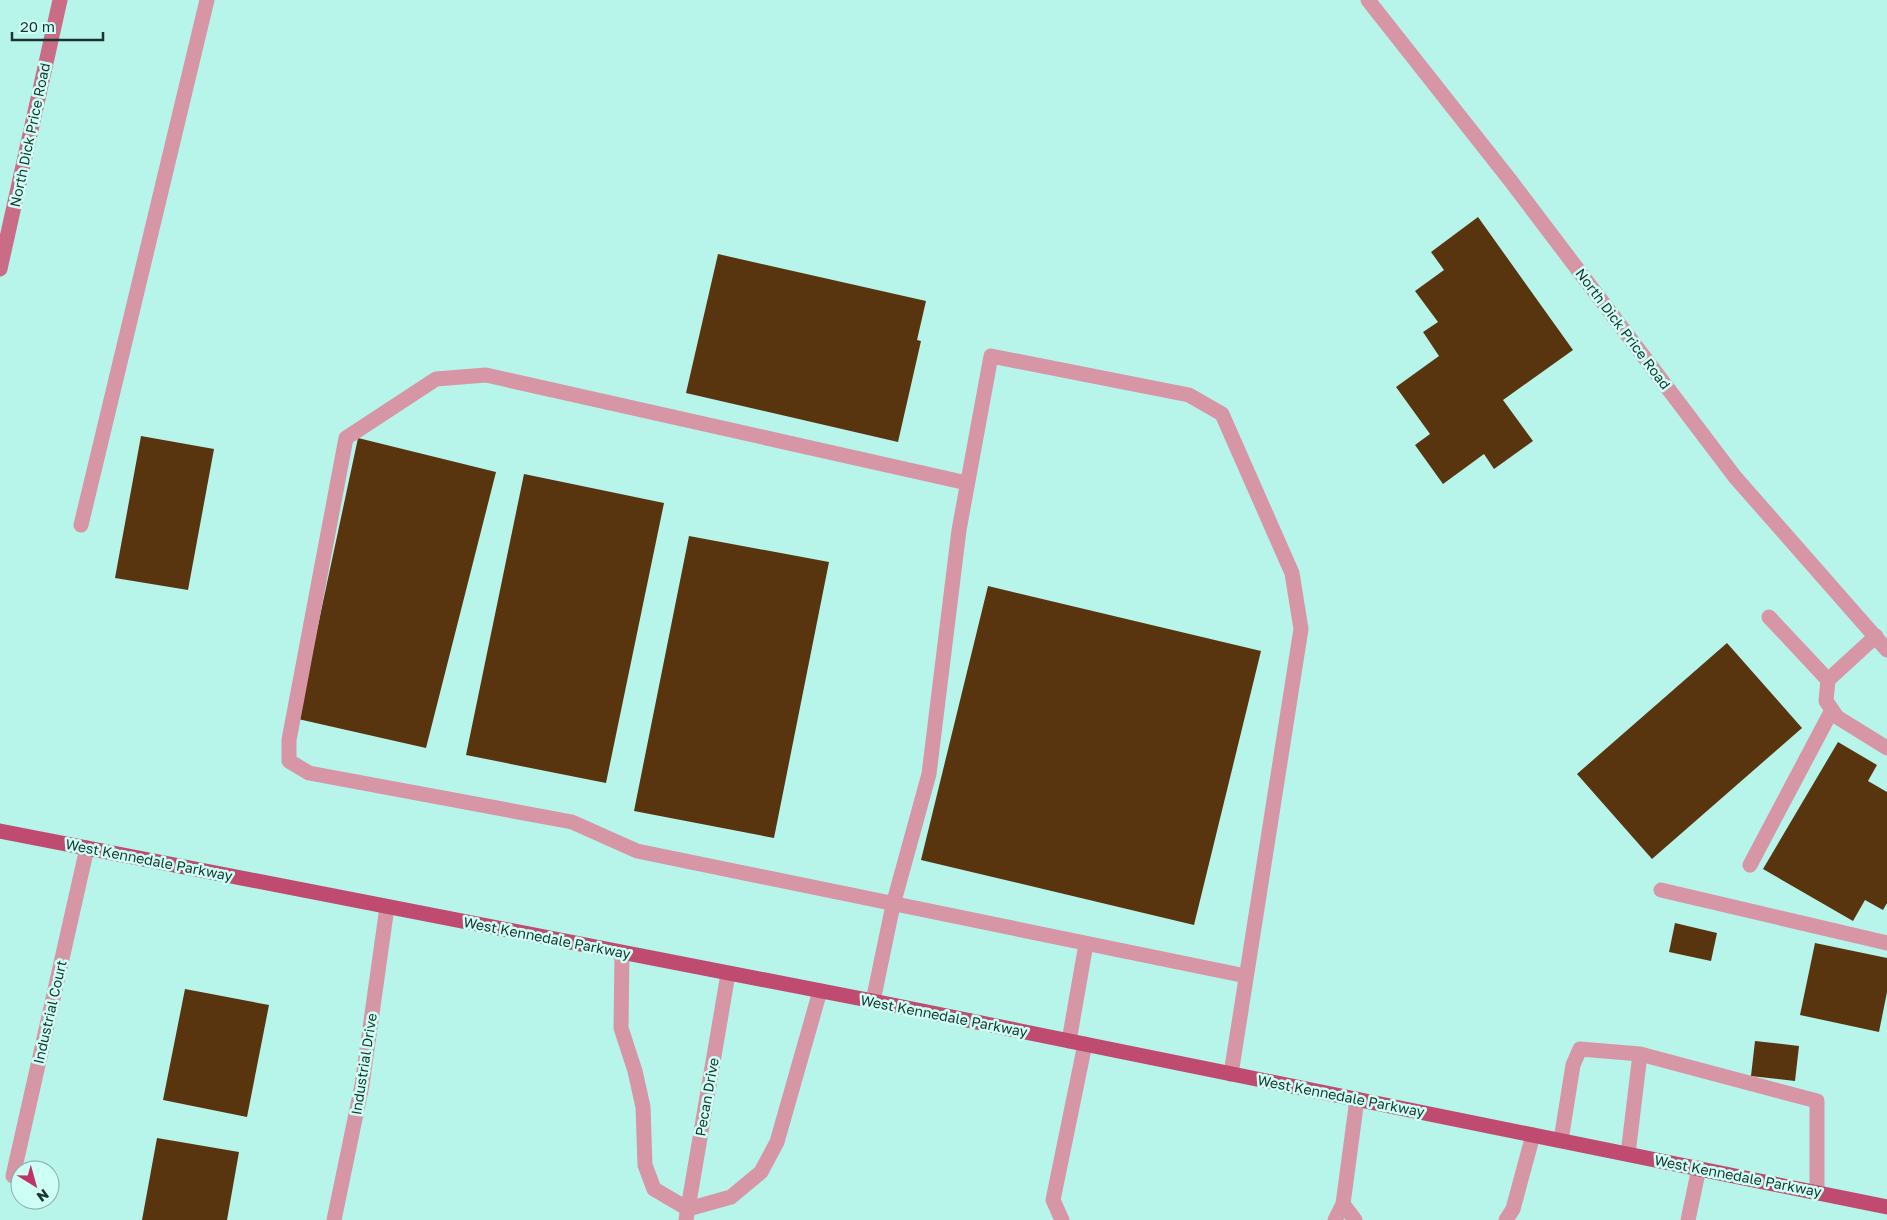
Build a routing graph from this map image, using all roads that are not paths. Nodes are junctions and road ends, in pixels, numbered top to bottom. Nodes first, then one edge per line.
1 (60, 0) edge
2 (207, 0) edge
3 (1368, 0) edge
4 (0, 269) edge
5 (967, 482) junction
6 (81, 525) dead end
7 (1769, 617) dead end
8 (1876, 636) junction
9 (1887, 650) edge
10 (1828, 680) junction
11 (1832, 710) junction
12 (1887, 748) edge
13 (0, 831) edge
14 (87, 848) junction
15 (1750, 865) dead end
16 (1662, 890) dead end
17 (894, 905) junction
18 (387, 907) junction
19 (1887, 943) edge
20 (1086, 944) junction
21 (622, 953) junction
22 (728, 974) junction
23 (1246, 976) junction
24 (820, 991) junction
25 (873, 1001) junction
26 (1069, 1041) junction
27 (1085, 1044) junction
28 (1640, 1054) junction
29 (1231, 1074) junction
30 (1357, 1099) junction
31 (1532, 1135) junction
32 (1560, 1140) junction
33 (1628, 1154) junction
34 (17, 1160) edge
35 (1699, 1168) junction
36 (1817, 1192) junction
37 (1343, 1204) junction
38 (1887, 1206) edge
39 (687, 1215) edge
40 (334, 1220) edge
41 (1062, 1220) edge
42 (1335, 1220) edge
43 (1355, 1220) edge
44 (1506, 1220) edge
45 (1688, 1220) edge

1 - 4 street, North Dick Price Road
2 - 6 street
3 - 8 street, North Dick Price Road
5 - 17 street
5 - 17 street
5 - 23 street
7 - 10 street
8 - 9 street, North Dick Price Road
8 - 10 street
10 - 11 street
11 - 12 street
11 - 15 street
13 - 14 main road, West Kennedale Parkway
14 - 18 main road, West Kennedale Parkway
14 - 34 street, Industrial Court
16 - 19 street
17 - 20 street
17 - 25 street
18 - 21 main road, West Kennedale Parkway
18 - 40 street, Industrial Drive
20 - 23 street
20 - 26 street
21 - 22 main road, West Kennedale Parkway
21 - 39 street
22 - 24 main road, West Kennedale Parkway
22 - 39 street, Pecan Drive
23 - 29 street
24 - 25 main road, West Kennedale Parkway
24 - 39 street
25 - 26 main road, West Kennedale Parkway
26 - 27 main road, West Kennedale Parkway
27 - 29 main road, West Kennedale Parkway
27 - 41 street
28 - 32 street
28 - 33 street
28 - 36 street
29 - 30 main road, West Kennedale Parkway
30 - 31 main road, West Kennedale Parkway
30 - 37 street
31 - 32 main road, West Kennedale Parkway
31 - 44 street
32 - 33 main road, West Kennedale Parkway
33 - 35 main road, West Kennedale Parkway
35 - 36 main road, West Kennedale Parkway
35 - 45 street
36 - 38 main road, West Kennedale Parkway
37 - 42 street
37 - 43 street

